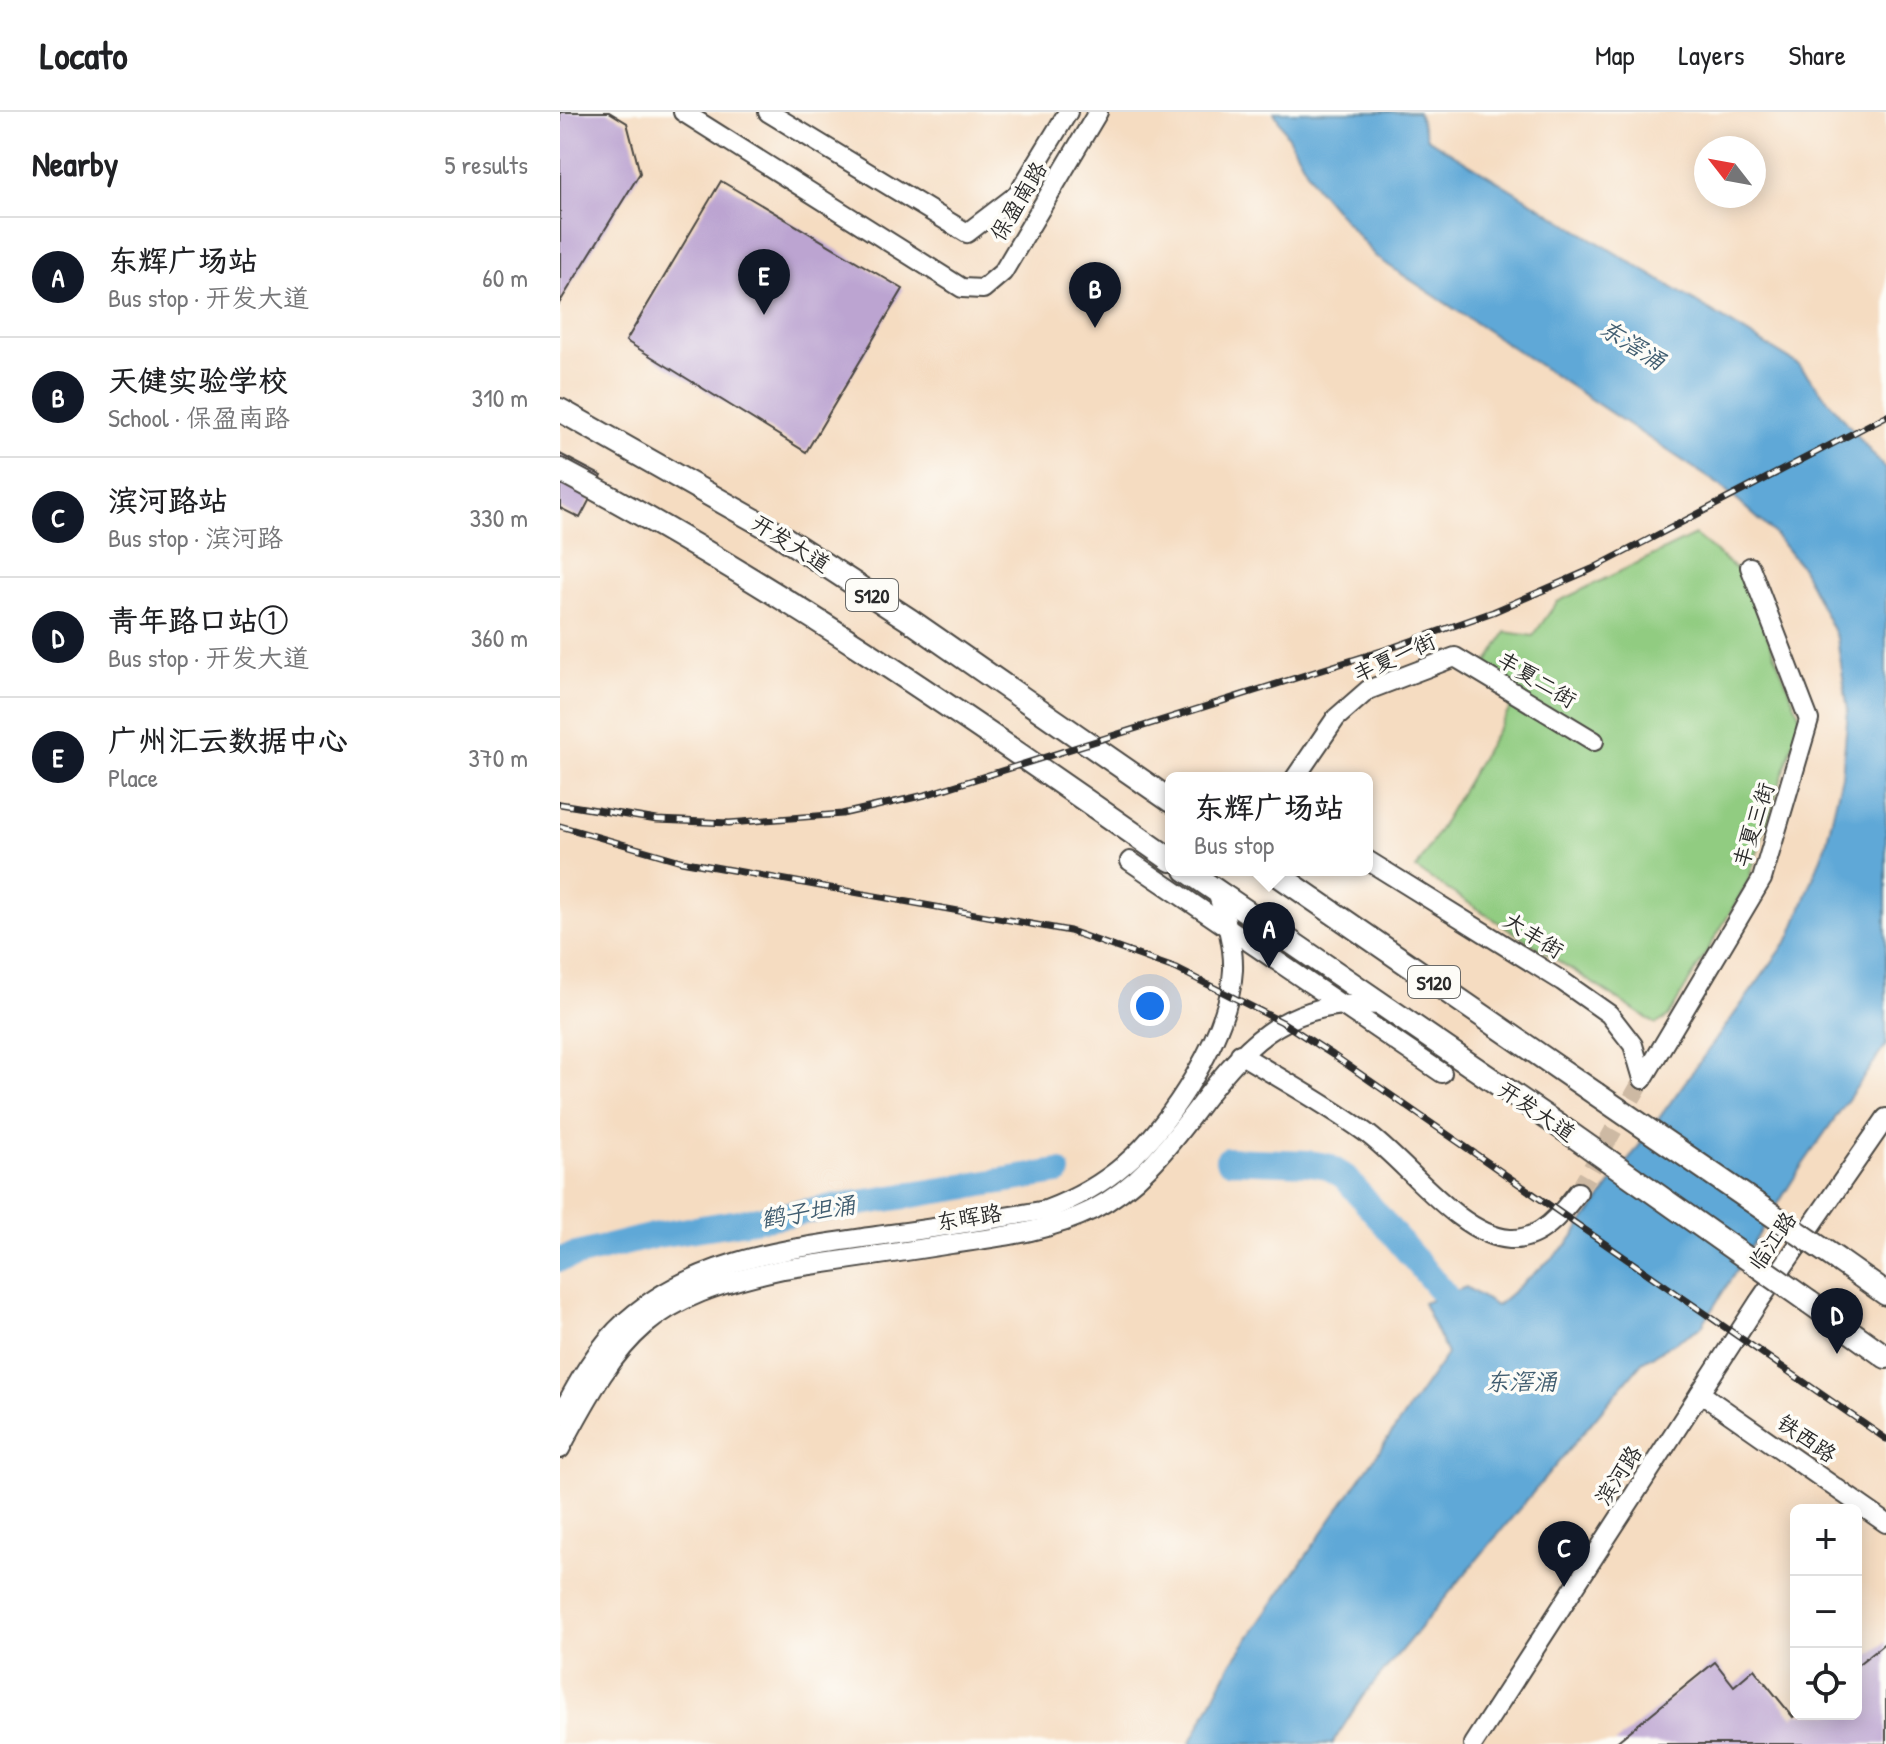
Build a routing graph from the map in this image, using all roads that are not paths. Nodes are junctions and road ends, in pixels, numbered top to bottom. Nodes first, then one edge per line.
1 (683, 112) edge
2 (768, 112) edge
3 (1068, 112) edge
4 (1098, 112) edge
5 (560, 410) edge
6 (560, 470) edge
7 (1750, 567) dead end
8 (1455, 657) joint
9 (1594, 741) dead end
10 (1299, 772) edge
11 (1165, 797) edge
12 (1165, 856) edge
13 (1130, 861) dead end
14 (1373, 864) edge
15 (1194, 876) edge
16 (1280, 876) edge
17 (1217, 892) junction
18 (1229, 929) junction
19 (1342, 1005) junction
20 (1379, 1005) junction
21 (1240, 1054) junction
22 (1442, 1073) dead end
23 (1643, 1079) joint
24 (1886, 1118) edge
25 (1578, 1192) tunnel mouth
26 (1886, 1294) edge
27 (1886, 1357) edge
28 (1700, 1393) junction
29 (560, 1416) edge
30 (560, 1449) edge
31 (1886, 1523) edge
32 (1473, 1744) edge

1 - 4 street, 保盈南路
2 - 3 street, 保盈南路
5 - 11 main road, 开发大道 / S120
6 - 12 main road, S120
7 - 23 street, 丰夏三街
8 - 9 street, 丰夏二街
8 - 10 street, 丰夏一街
13 - 18 street
14 - 23 street, 大丰街
15 - 17 main road, 开发大道 / S120
16 - 26 main road, S120, bridge
17 - 18 street, 东晖路
17 - 20 main road, 开发大道 / S120
18 - 19 street
18 - 29 street, 东晖路
19 - 20 street, 东晖路
19 - 21 street, 东晖路
19 - 22 street
20 - 27 main road, 开发大道 / S120, bridge
21 - 25 street
21 - 30 street, 东晖路
24 - 28 street, 临江路
28 - 31 street, 铁西路
28 - 32 street, 滨河路

